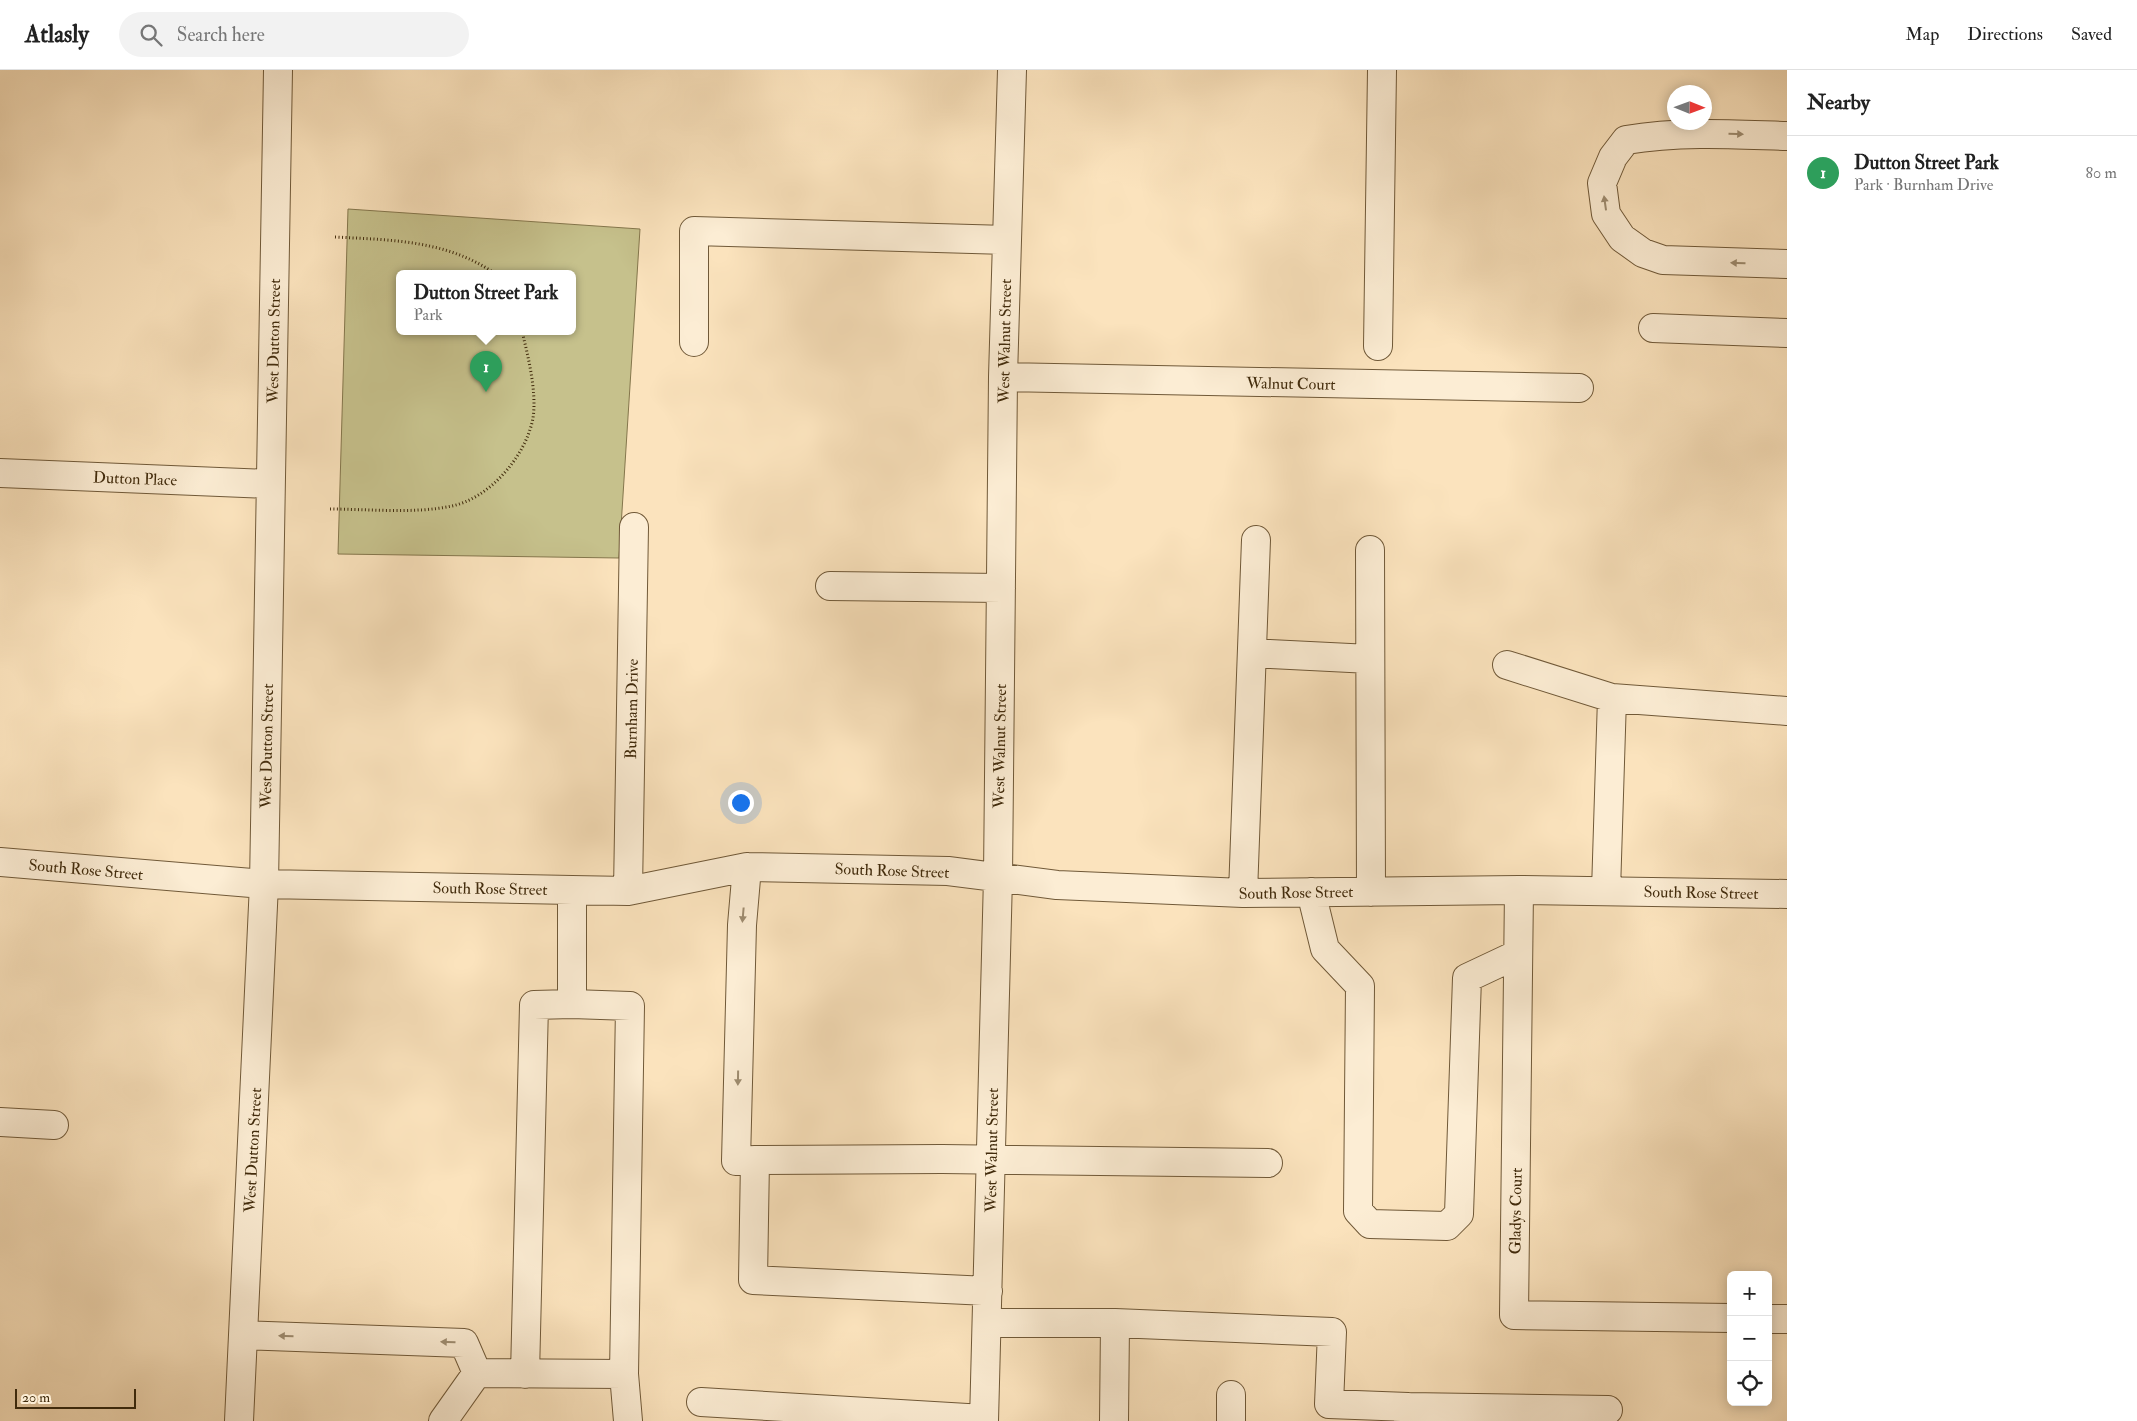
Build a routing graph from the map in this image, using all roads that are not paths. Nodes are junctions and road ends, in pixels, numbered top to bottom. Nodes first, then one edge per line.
1 (278, 70) edge
2 (1012, 70) edge
3 (1382, 70) edge
4 (1787, 136) edge
5 (1007, 240) junction
6 (1787, 264) edge
7 (1653, 328) dead end
8 (1787, 332) edge
9 (694, 342) dead end
10 (1378, 346) dead end
11 (1003, 377) junction
12 (1579, 388) dead end
13 (0, 473) edge
14 (270, 484) junction
15 (634, 528) dead end
16 (1256, 540) dead end
17 (1370, 550) dead end
18 (830, 586) dead end
19 (1001, 588) junction
20 (1252, 653) junction
21 (1370, 659) junction
22 (1507, 665) dead end
23 (1612, 698) junction
24 (1787, 711) edge
25 (0, 862) edge
26 (747, 867) junction
27 (998, 878) junction
28 (264, 884) junction
29 (572, 890) junction
30 (1519, 890) junction
31 (628, 891) junction
32 (1606, 891) junction
33 (1311, 892) junction
34 (1371, 892) junction
35 (1243, 893) junction
36 (1787, 894) edge
37 (1518, 954) junction
38 (572, 1004) junction
39 (0, 1122) edge
40 (54, 1125) dead end
41 (755, 1160) junction
42 (991, 1160) junction
43 (1268, 1163) dead end
44 (988, 1290) junction
45 (1727, 1318) edge
46 (1772, 1319) edge
47 (1787, 1319) edge
48 (986, 1322) junction
49 (1115, 1323) junction
50 (243, 1335) junction
51 (477, 1373) junction
52 (526, 1374) junction
53 (624, 1374) junction
54 (701, 1402) dead end
55 (1608, 1410) dead end
56 (1408, 1414) edge
57 (984, 1420) edge
58 (239, 1421) edge
59 (443, 1421) edge
60 (628, 1421) edge
61 (1114, 1421) edge

1 - 14 street, West Dutton Street
2 - 5 street, West Walnut Street
3 - 10 street
6 -> 4 street
5 - 9 street
5 - 11 street, West Walnut Street
7 - 8 street
11 - 12 street, Walnut Court
11 - 19 street, West Walnut Street
13 - 14 street, Dutton Place
14 - 28 street, West Dutton Street
15 - 31 street, Burnham Drive
16 - 20 street
17 - 21 street
18 - 19 street
19 - 27 street, West Walnut Street
20 - 21 street
20 - 35 street
21 - 34 street
22 - 23 street
23 - 24 street
23 - 32 street
25 - 28 street, South Rose Street
26 - 27 street, South Rose Street
26 - 31 street, South Rose Street
26 -> 41 street
27 - 35 street, South Rose Street
27 - 42 street, West Walnut Street
28 - 29 street, South Rose Street
28 - 50 street, West Dutton Street
29 - 31 street, South Rose Street
29 - 38 street
30 - 32 street, South Rose Street
30 - 34 street, South Rose Street
30 - 37 street, Gladys Court
32 - 36 street, South Rose Street
33 - 34 street, South Rose Street
33 - 35 street, South Rose Street
33 - 37 street
37 - 45 street, Gladys Court
38 - 52 street
38 - 53 street
39 - 40 street
41 - 42 street
41 - 44 street
42 - 43 street
42 - 44 street, West Walnut Street
44 - 48 street, West Walnut Street
46 - 47 street
48 - 49 street
48 - 57 street, West Walnut Street
49 - 56 street
49 - 61 street
51 -> 50 street
50 - 58 street, West Dutton Street
51 - 52 street
51 - 59 street
52 - 53 street
53 - 60 street
54 - 57 street
55 - 56 street

